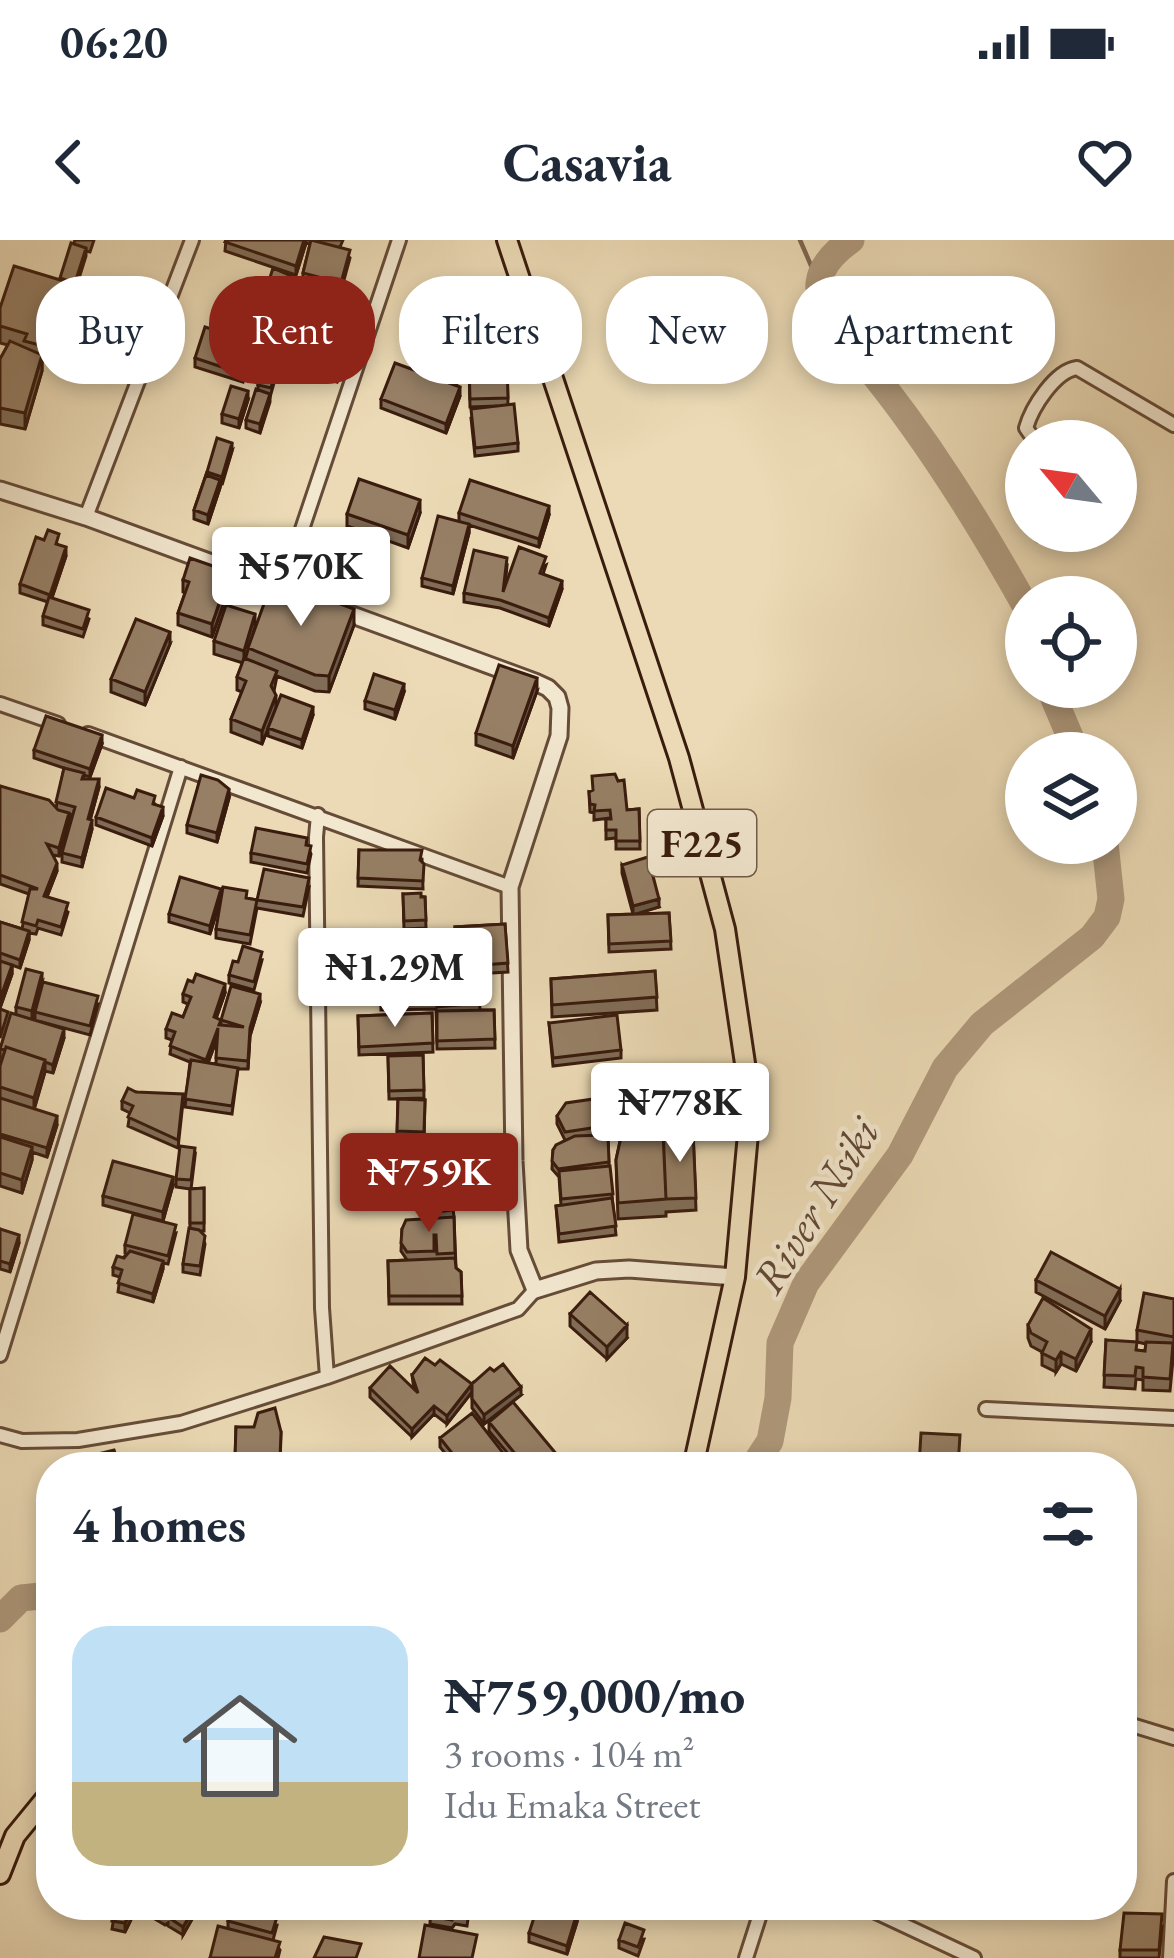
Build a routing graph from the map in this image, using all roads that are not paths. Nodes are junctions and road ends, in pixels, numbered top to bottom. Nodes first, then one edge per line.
1 (192, 240) edge
2 (398, 240) edge
3 (507, 240) edge
4 (1028, 420) edge
5 (1174, 424) edge
6 (0, 490) edge
7 (86, 517) junction
8 (282, 589) junction
9 (303, 597) edge
10 (324, 604) edge
11 (0, 704) edge
12 (181, 766) junction
13 (318, 815) junction
14 (511, 887) junction
15 (735, 1277) junction
16 (535, 1290) junction
17 (0, 1355) edge
18 (327, 1377) junction
19 (986, 1409) dead end
20 (1174, 1418) edge
21 (0, 1435) edge
22 (696, 1452) edge
23 (1137, 1727) edge
24 (1174, 1738) edge
25 (36, 1811) edge
26 (0, 1874) edge
27 (1174, 1881) edge
28 (759, 1920) edge
29 (893, 1920) edge
30 (746, 1958) edge
31 (974, 1958) edge
32 (1170, 1958) edge

1 - 7 street
2 - 8 street
3 - 15 main road, F225
4 - 5 street
6 - 7 street
7 - 8 street
8 - 9 street
10 - 14 street
11 - 12 street
12 - 13 street
12 - 17 street
13 - 14 street
13 - 18 street
14 - 16 street
15 - 16 street
15 - 22 main road, F225
16 - 18 street
18 - 21 street
19 - 20 street
23 - 24 street
25 - 26 main road
27 - 32 street
28 - 30 street
29 - 31 street

